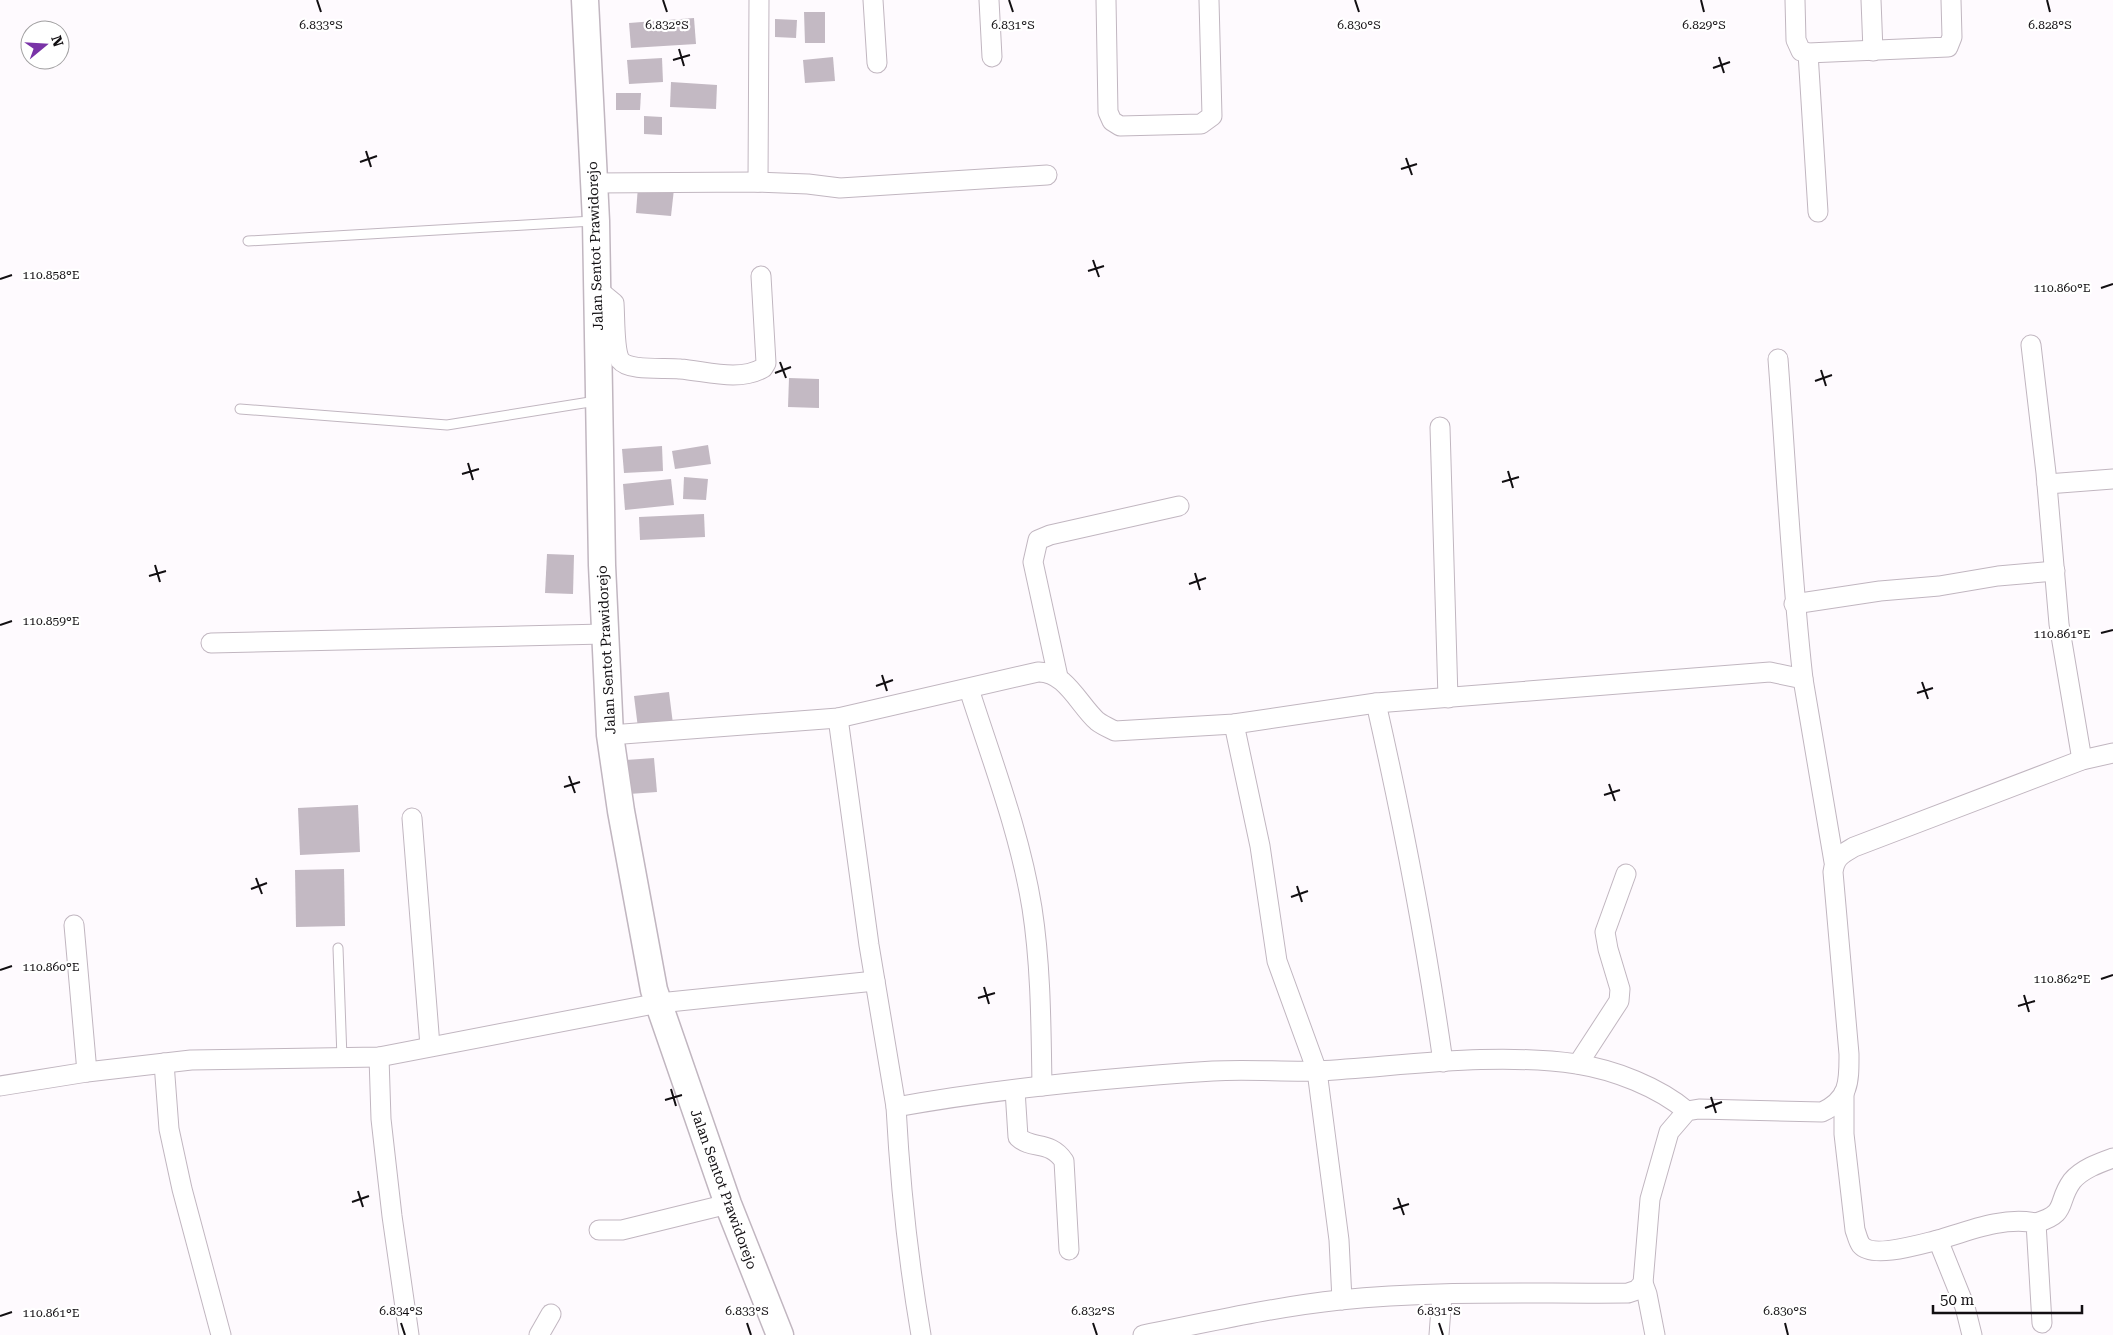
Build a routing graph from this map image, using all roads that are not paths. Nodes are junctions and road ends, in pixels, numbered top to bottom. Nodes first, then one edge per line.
1 (585, 0) edge
2 (759, 0) edge
3 (873, 0) edge
4 (989, 0) edge
5 (1106, 0) edge
6 (1209, 0) edge
7 (1795, 0) edge
8 (1871, 0) edge
9 (1951, 0) edge
10 (1873, 51) junction
11 (1808, 53) junction
12 (992, 57) dead end
13 (877, 63) dead end
14 (1047, 175) dead end
15 (758, 182) junction
16 (593, 183) junction
17 (1818, 212) dead end
18 (596, 221) junction
19 (248, 241) dead end
20 (761, 276) dead end
21 (597, 289) junction
22 (2031, 345) dead end
23 (1778, 359) dead end
24 (599, 400) junction
25 (240, 409) dead end
26 (1440, 427) dead end
27 (2113, 479) edge
28 (2047, 484) junction
29 (1179, 506) dead end
30 (2055, 571) junction
31 (1794, 604) junction
32 (604, 634) junction
33 (211, 643) dead end
34 (1058, 677) junction
35 (1802, 679) junction
36 (969, 689) junction
37 (1448, 698) junction
38 (1376, 704) junction
39 (838, 718) junction
40 (1234, 724) junction
41 (610, 735) junction
42 (2113, 754) edge
43 (2082, 760) junction
44 (412, 818) dead end
45 (1834, 862) junction
46 (1626, 874) dead end
47 (74, 925) dead end
48 (338, 948) dead end
49 (875, 981) junction
50 (659, 1003) junction
51 (430, 1046) junction
52 (379, 1057) junction
53 (342, 1058) junction
54 (1443, 1062) junction
55 (164, 1063) junction
56 (1578, 1064) junction
57 (1317, 1071) junction
58 (87, 1072) junction
59 (0, 1086) edge
60 (1042, 1086) junction
61 (1015, 1090) junction
62 (1844, 1093) junction
63 (896, 1106) junction
64 (1687, 1111) junction
65 (2113, 1158) edge
66 (728, 1204) junction
67 (2036, 1223) junction
68 (599, 1230) dead end
69 (1938, 1240) junction
70 (1069, 1250) dead end
71 (1643, 1283) junction
72 (1442, 1295) junction
73 (1342, 1300) junction
74 (551, 1314) dead end
75 (2042, 1323) dead end
76 (221, 1335) edge
77 (409, 1335) edge
78 (539, 1335) edge
79 (780, 1335) edge
80 (921, 1335) edge
81 (1143, 1335) edge
82 (1439, 1335) edge
83 (1655, 1335) edge
84 (1972, 1335) edge

1 - 16 main road, Jalan Sentot Prawidorejo
2 - 15 street
3 - 13 street
4 - 12 street
5 - 6 street
7 - 11 street
8 - 10 street
9 - 10 street
10 - 11 street
11 - 17 street
14 - 15 street
15 - 16 street
16 - 18 main road, Jalan Sentot Prawidorejo
18 - 19 lane
18 - 21 main road, Jalan Sentot Prawidorejo
20 - 21 street
21 - 24 main road, Jalan Sentot Prawidorejo
22 - 28 street
23 - 31 street
24 - 25 lane
24 - 32 main road, Jalan Sentot Prawidorejo
26 - 37 street
27 - 28 street
28 - 30 street
29 - 34 street
30 - 31 street
30 - 43 street
31 - 35 street
32 - 33 street
32 - 41 main road, Jalan Sentot Prawidorejo
34 - 36 street
34 - 40 street
35 - 37 street
35 - 45 street
36 - 39 street
36 - 60 street
37 - 38 street
38 - 40 street
38 - 54 street
39 - 41 street
39 - 49 street
40 - 57 street
41 - 50 main road, Jalan Sentot Prawidorejo
42 - 43 street
43 - 45 street
44 - 51 street
45 - 62 street
46 - 56 street
47 - 58 street
48 - 53 lane
49 - 50 street
49 - 63 street
50 - 51 street
50 - 66 main road, Jalan Sentot Prawidorejo
51 - 52 street
52 - 53 street
52 - 77 street
53 - 55 street
54 - 56 street
54 - 57 street
55 - 58 street
55 - 76 street
56 - 64 street
57 - 60 street
57 - 73 street
58 - 59 street
60 - 61 street
61 - 63 street
61 - 70 street
62 - 64 street
62 - 69 street
63 - 80 street
64 - 71 street
65 - 67 street
66 - 68 street
66 - 79 main road, Jalan Sentot Prawidorejo
67 - 69 street
67 - 75 street
69 - 84 street
71 - 72 street
71 - 83 street
72 - 73 street
72 - 82 street
73 - 81 street
74 - 78 street

